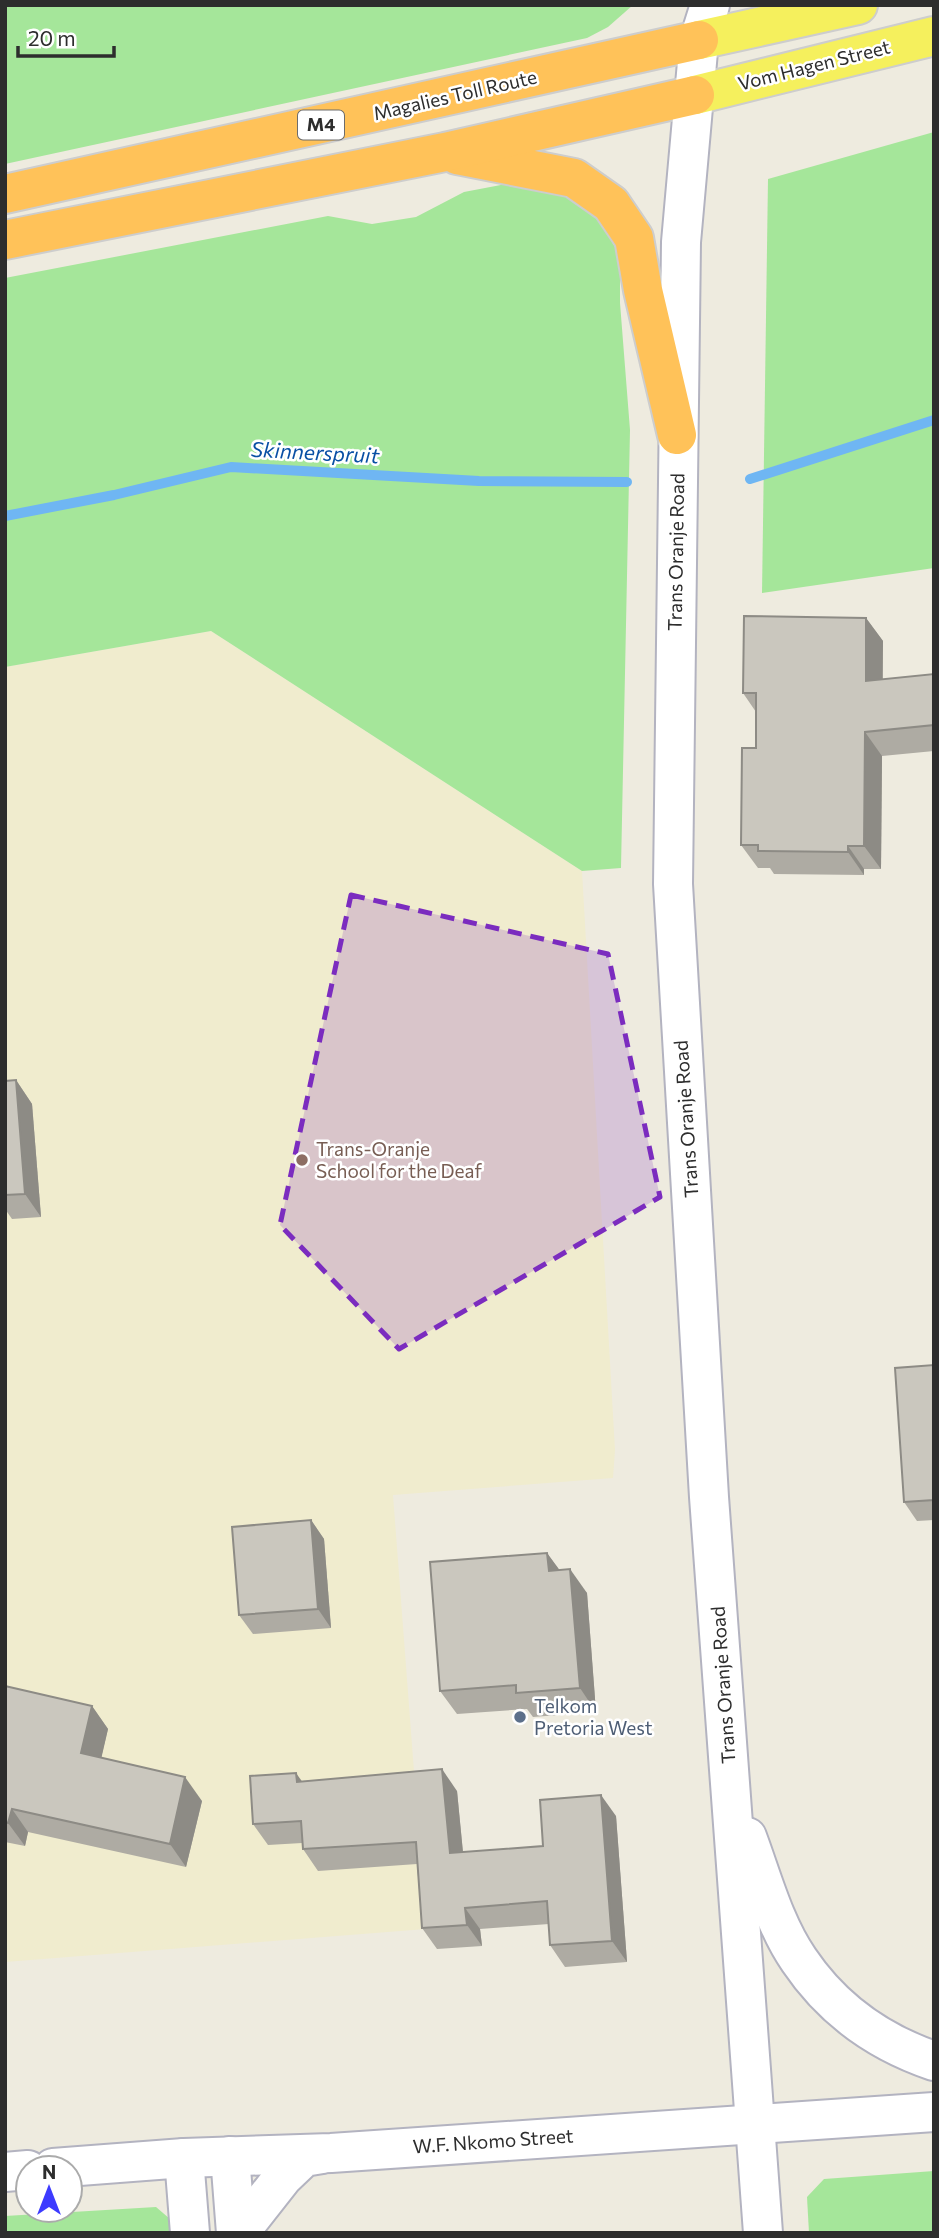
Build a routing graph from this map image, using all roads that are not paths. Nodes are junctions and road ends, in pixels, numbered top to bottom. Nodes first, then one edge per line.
1 (858, 5) edge
2 (704, 22) edge
3 (934, 36) edge
4 (695, 95) junction
5 (444, 152) junction
6 (5, 194) edge
7 (5, 240) edge
8 (677, 435) junction
9 (731, 1795) junction
10 (934, 2061) edge
11 (934, 2112) edge
12 (755, 2125) junction
13 (331, 2153) junction
14 (230, 2157) junction
15 (184, 2158) junction
16 (84, 2166) edge
17 (190, 2233) edge
18 (237, 2233) edge
19 (763, 2233) edge

1 - 2 main road, M4
2 - 4 main road, Trans Oranje Road
2 - 6 highway, Magalies Toll Route / M4
3 - 4 main road, Vom Hagen Street
4 - 5 highway
4 - 8 main road, Trans Oranje Road
5 - 7 highway
5 - 8 highway
8 - 9 main road, Trans Oranje Road
9 - 10 main road
9 - 12 main road, Trans Oranje Road
11 - 12 main road, W.F. Nkomo Street
12 - 13 main road, W.F. Nkomo Street
12 - 19 main road, Trans Oranje Road
13 - 14 main road, W.F. Nkomo Street
13 - 18 main road
14 - 15 main road, W.F. Nkomo Street
14 - 18 main road
15 - 16 main road, W.F. Nkomo Street
15 - 17 main road

